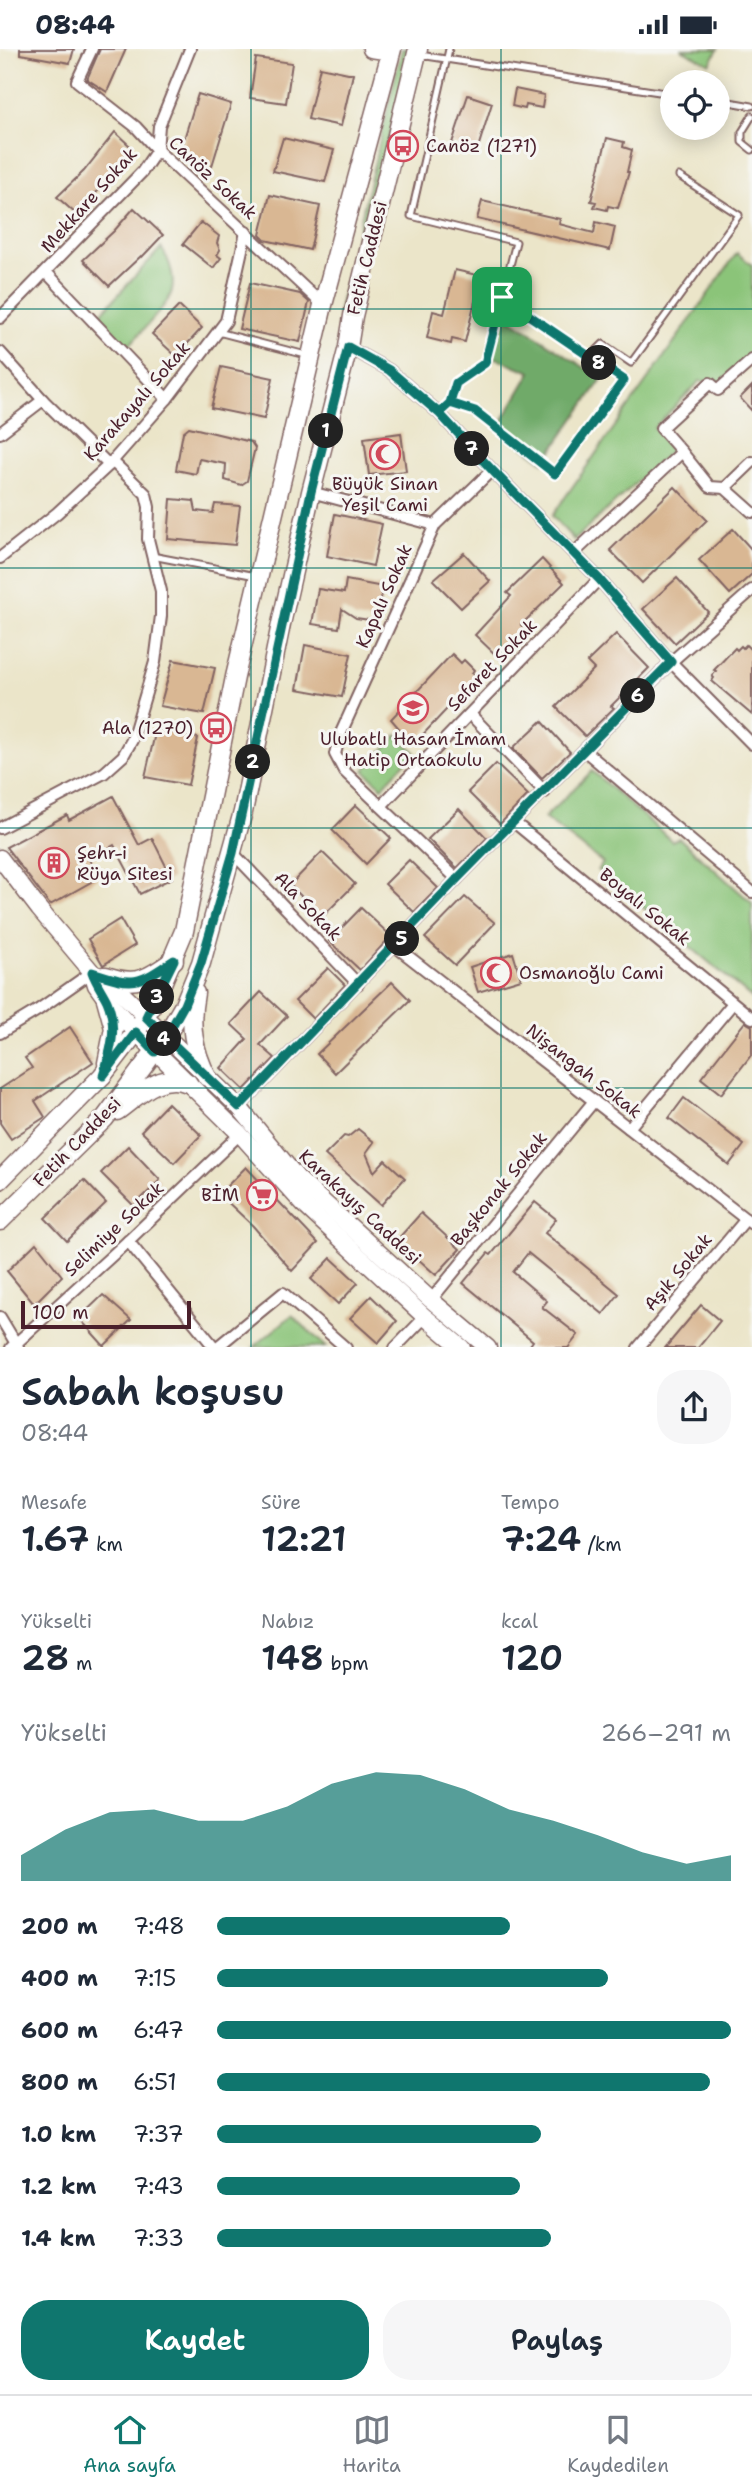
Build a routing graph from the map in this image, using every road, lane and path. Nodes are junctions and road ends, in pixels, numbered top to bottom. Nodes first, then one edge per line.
1 (92, 49) edge
2 (190, 49) edge
3 (371, 49) edge
4 (449, 49) edge
5 (391, 51) edge
6 (417, 52) edge
7 (447, 60) junction
8 (660, 92) edge
9 (730, 102) edge
10 (752, 106) edge
11 (752, 116) edge
12 (752, 149) edge
13 (157, 150) junction
14 (680, 176) dead end
15 (246, 232) junction
16 (47, 272) junction
17 (502, 297) junction
18 (323, 305) junction
19 (0, 318) edge
20 (218, 332) junction
21 (348, 347) junction
22 (0, 352) edge
23 (311, 356) junction
24 (590, 357) junction
25 (752, 360) edge
26 (167, 399) junction
27 (43, 400) junction
28 (450, 403) junction
29 (439, 413) junction
30 (0, 433) edge
31 (681, 452) junction
32 (752, 462) edge
33 (110, 463) junction
34 (492, 470) junction
35 (725, 488) junction
36 (311, 492) junction
37 (752, 512) edge
38 (435, 525) junction
39 (574, 553) junction
40 (152, 556) junction
41 (0, 558) edge
42 (260, 576) junction
43 (599, 579) junction
44 (752, 590) edge
45 (671, 662) junction
46 (470, 713) junction
47 (750, 737) edge
48 (585, 751) junction
49 (545, 792) junction
50 (381, 806) junction
51 (515, 823) junction
52 (0, 828) edge
53 (233, 853) junction
54 (0, 858) edge
55 (457, 879) junction
56 (752, 892) edge
57 (396, 946) junction
58 (174, 960) junction
59 (201, 963) junction
60 (99, 974) junction
61 (358, 984) junction
62 (106, 999) junction
63 (733, 1003) junction
64 (146, 1017) junction
65 (752, 1018) edge
66 (136, 1032) junction
67 (0, 1033) edge
68 (166, 1037) junction
69 (155, 1052) junction
70 (103, 1076) junction
71 (208, 1077) junction
72 (188, 1083) junction
73 (594, 1101) junction
74 (239, 1107) junction
75 (105, 1118) junction
76 (629, 1128) junction
77 (240, 1134) junction
78 (0, 1180) edge
79 (0, 1221) edge
80 (749, 1221) edge
81 (128, 1241) junction
82 (431, 1300) junction
83 (0, 1317) edge
84 (425, 1317) junction
85 (15, 1346) edge
86 (216, 1347) edge
87 (346, 1347) edge
88 (395, 1347) edge
89 (462, 1347) edge
90 (488, 1347) edge
91 (638, 1347) edge

1 - 13 street, Canöz Sokak
2 - 13 street, Mekkare Sokak
3 - 5 main road
4 - 7 lane
5 - 18 main road, Fetih Caddesi
6 - 7 lane
6 - 21 main road, Fetih Caddesi
7 - 8 lane
7 - 17 lane
9 - 10 lane
11 - 12 lane
13 - 15 street, Canöz Sokak
13 - 16 street, Mekkare Sokak
14 - 24 lane
15 - 18 street, Canöz Sokak
15 - 20 street, Karakayalı Sokak
16 - 19 street, Mekkare Sokak
16 - 26 street
17 - 24 lane
17 - 28 lane
18 - 23 main road, Fetih Caddesi
20 - 23 lane
20 - 26 street, Karakayalı Sokak
21 - 29 street
21 - 36 main road, Fetih Caddesi
22 - 27 street
23 - 42 main road, Fetih Caddesi
24 - 28 lane
25 - 31 street
26 - 33 street, Karakayalı Sokak
27 - 30 street
27 - 33 street
28 - 29 lane
29 - 34 street
31 - 35 street
31 - 39 street
32 - 35 street
33 - 40 street
33 - 41 street, Karakayalı Sokak
34 - 38 street, Kapalı Sokak
34 - 39 street
35 - 37 street
36 - 38 street
36 - 53 main road, Fetih Caddesi
38 - 50 street, Kapalı Sokak
39 - 43 street
40 - 42 lane
40 - 52 street
42 - 58 main road, Fetih Caddesi
43 - 45 street
43 - 46 street, Sefaret Sokak
44 - 45 street
45 - 47 street
45 - 48 street
46 - 49 street
46 - 50 street, Sefaret Sokak
48 - 49 street
48 - 56 street
49 - 51 street
50 - 55 street
51 - 55 street
51 - 63 street, Boyalı Sokak
53 - 59 main road, Fetih Caddesi
53 - 61 street, Ala Sokak
54 - 60 main road, Karakayış Caddesi
55 - 57 street
57 - 61 street
57 - 73 street, Nişangah Sokak
58 - 60 main road
58 - 64 main road, Fetih Caddesi
59 - 68 main road, Fetih Caddesi
59 - 71 main road
60 - 62 main road, Karakayış Caddesi
60 - 64 main road, Karakayış Caddesi
60 - 67 street
61 - 74 street
62 - 66 main road, Karakayış Caddesi
62 - 70 main road
63 - 65 street, Boyalı Sokak
63 - 76 street
64 - 66 main road, Fetih Caddesi
64 - 68 main road, Karakayış Caddesi
66 - 69 main road, Karakayış Caddesi
66 - 70 main road, Fetih Caddesi
68 - 69 main road, Fetih Caddesi
68 - 71 main road, Karakayış Caddesi
69 - 72 main road, Karakayış Caddesi
69 - 75 main road, Fetih Caddesi
70 - 78 main road, Fetih Caddesi
71 - 74 main road, Karakayış Caddesi
72 - 75 main road
72 - 77 main road, Karakayış Caddesi
73 - 76 street, Nişangah Sokak
73 - 82 street, Başkonak Sokak
74 - 82 main road, Karakayış Caddesi
75 - 79 main road, Fetih Caddesi
76 - 80 street, Nişangah Sokak
77 - 81 street, Selimiye Sokak
77 - 84 main road, Karakayış Caddesi
80 - 91 street, Aşık Sokak
81 - 85 street, Selimiye Sokak
81 - 86 street
82 - 90 main road, Karakayış Caddesi
83 - 85 street
84 - 88 street
84 - 89 main road, Karakayış Caddesi
86 - 87 street

